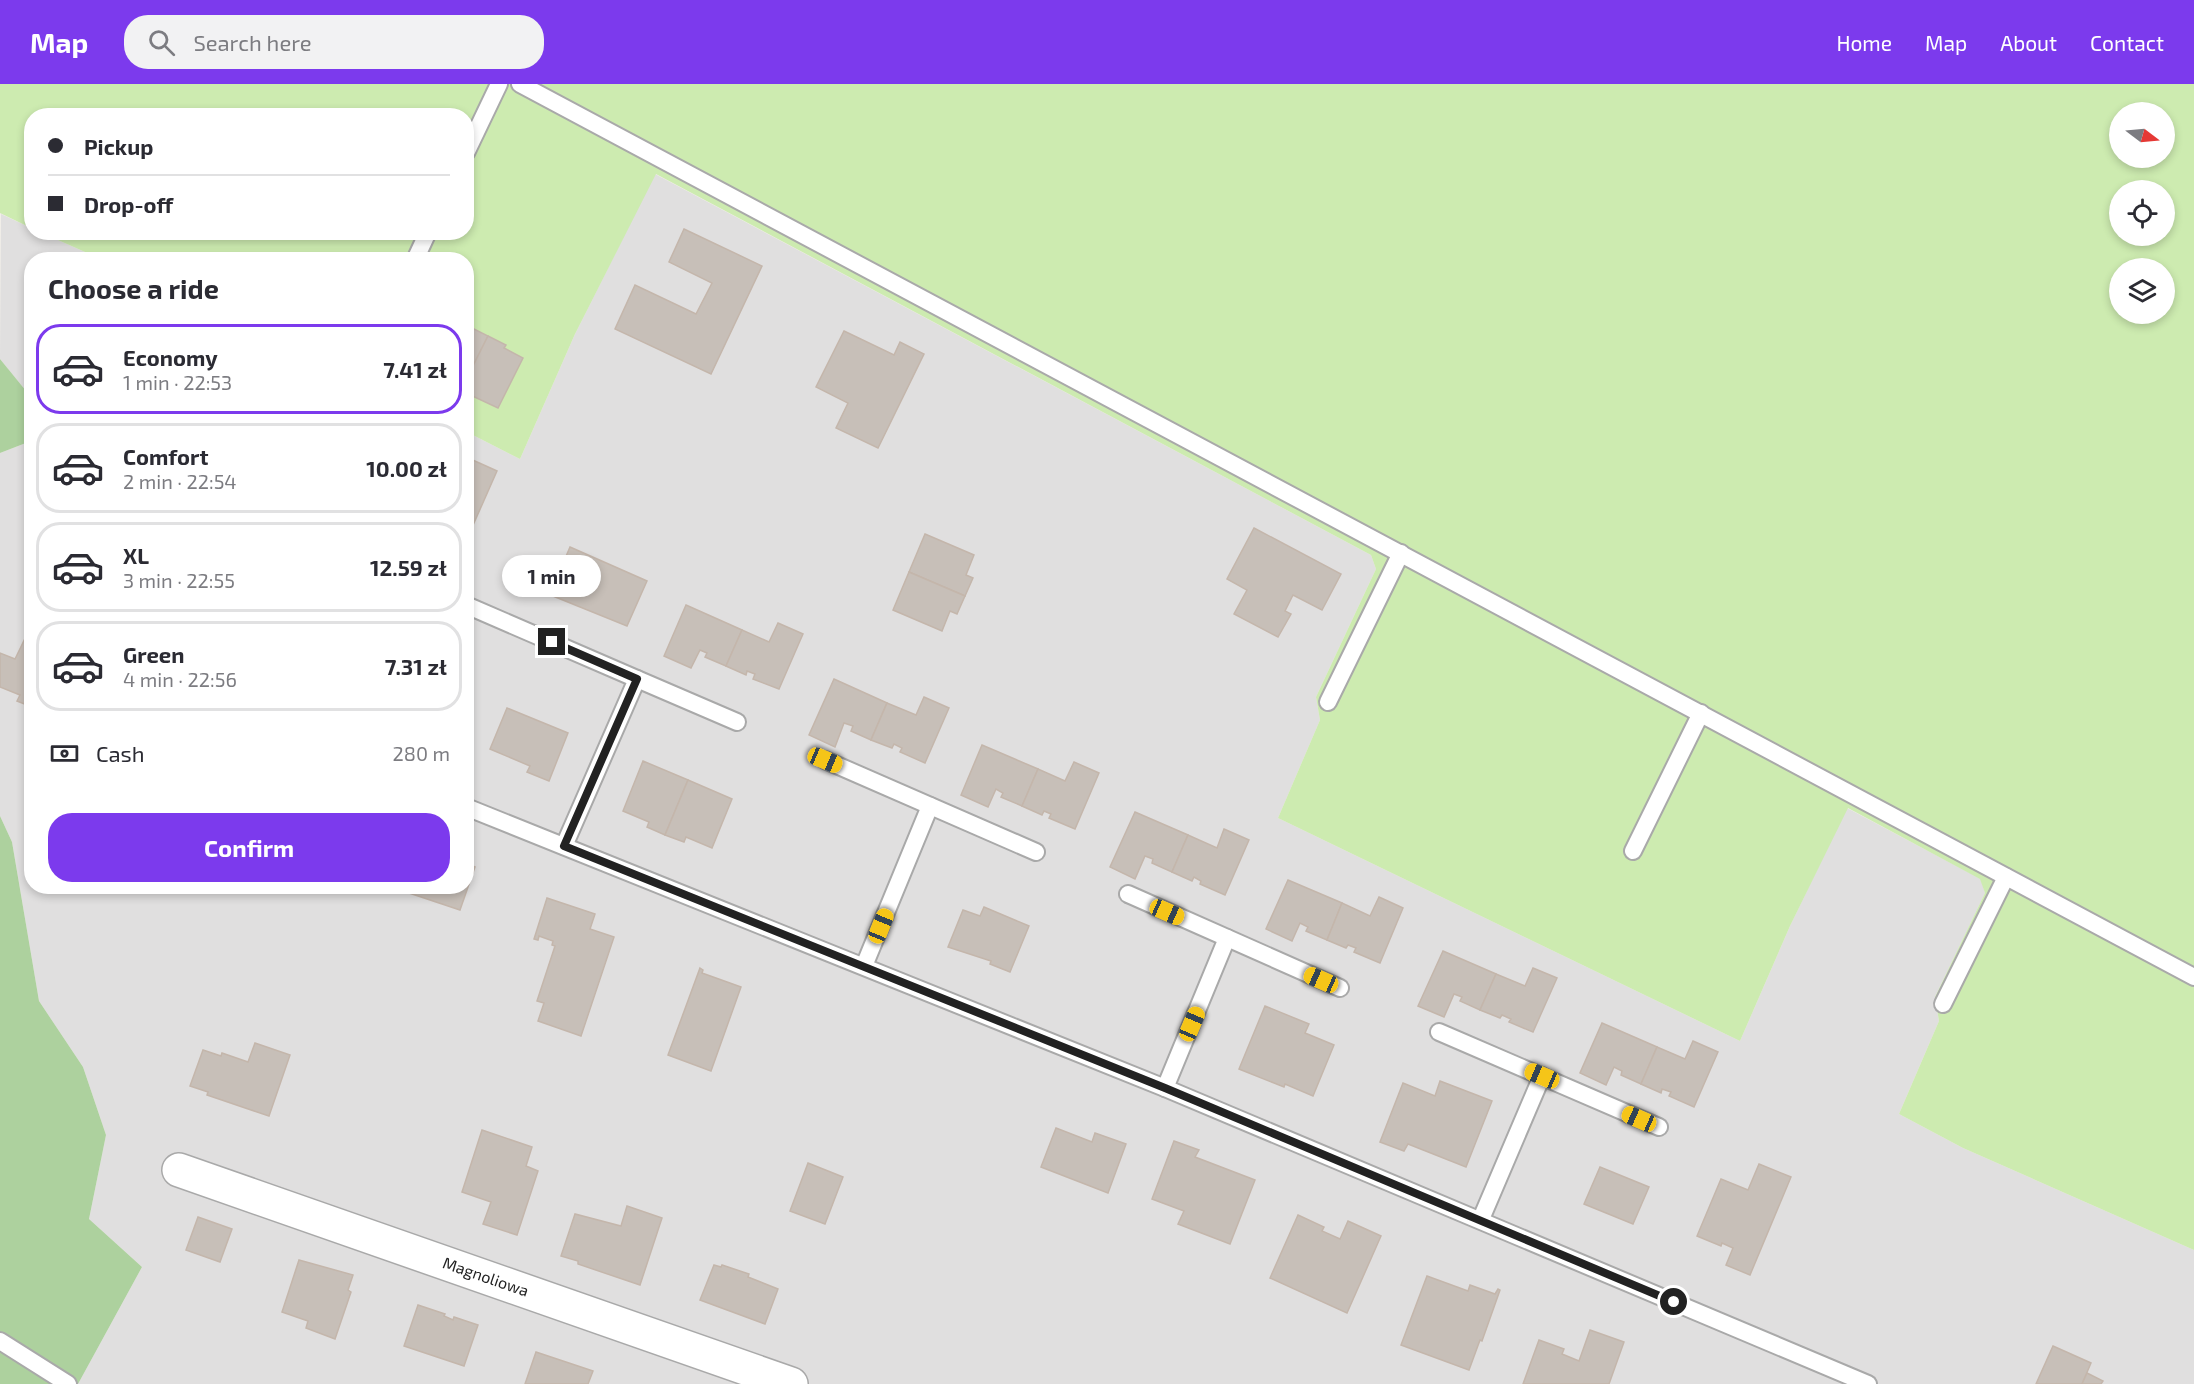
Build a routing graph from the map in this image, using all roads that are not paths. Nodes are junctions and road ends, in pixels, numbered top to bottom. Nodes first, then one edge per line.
1 (499, 84) edge
2 (520, 84) edge
3 (474, 136) edge
4 (1401, 554) junction
5 (474, 608) edge
6 (637, 679) junction
7 (1328, 702) dead end
8 (1701, 713) junction
9 (737, 722) dead end
10 (825, 760) dead end
11 (930, 806) junction
12 (474, 810) edge
13 (564, 846) junction
14 (1633, 851) dead end
15 (1036, 852) dead end
16 (2006, 877) junction
17 (1128, 894) dead end
18 (1227, 938) junction
19 (864, 966) junction
20 (2194, 977) edge
21 (1340, 988) dead end
22 (1943, 1004) dead end
23 (1438, 1032) dead end
24 (1542, 1076) junction
25 (1165, 1088) junction
26 (1659, 1127) dead end
27 (180, 1170) dead end
28 (1481, 1219) junction
29 (0, 1341) edge
30 (68, 1384) edge
31 (791, 1384) edge
32 (1868, 1384) edge

1 - 3 lane
2 - 4 lane
4 - 7 lane
4 - 8 lane
5 - 6 lane
6 - 9 lane
6 - 13 lane
8 - 14 lane
8 - 16 lane
10 - 11 lane
11 - 15 lane
11 - 19 lane
12 - 13 lane
13 - 19 lane
16 - 20 lane
16 - 22 lane
17 - 18 lane
18 - 21 lane
18 - 25 lane
19 - 25 lane
23 - 24 lane
24 - 26 lane
24 - 28 lane
25 - 28 lane
27 - 31 street, Magnoliowa
28 - 32 lane
29 - 30 lane

